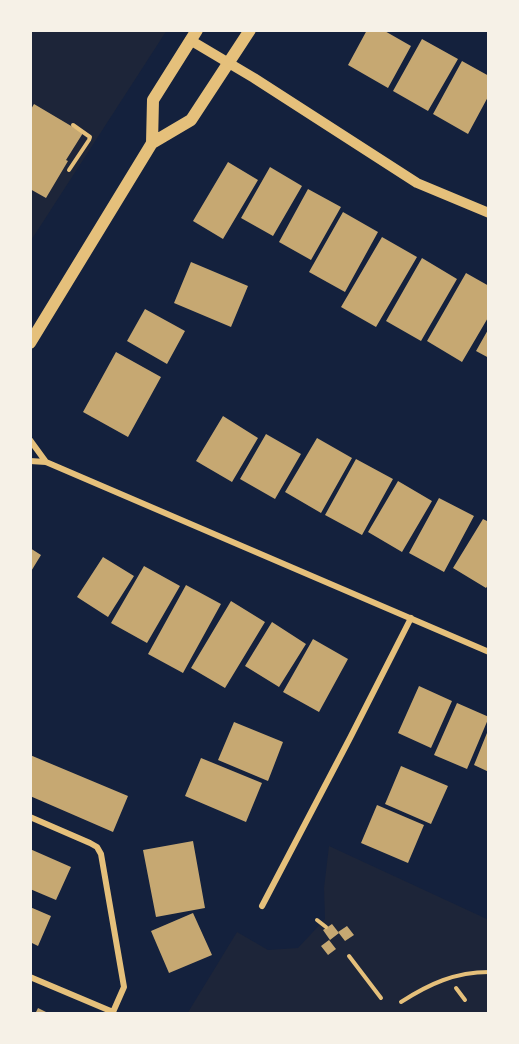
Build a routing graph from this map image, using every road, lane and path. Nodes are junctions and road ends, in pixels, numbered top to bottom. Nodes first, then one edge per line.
1 (249, 30) edge
2 (194, 35) edge
3 (229, 62) junction
4 (73, 125) dead end
5 (152, 142) junction
6 (69, 171) dead end
7 (489, 213) edge
8 (30, 343) edge
9 (30, 440) edge
10 (30, 461) edge
11 (46, 462) junction
12 (411, 618) junction
13 (489, 652) edge
14 (30, 817) edge
15 (262, 906) dead end
16 (317, 920) dead end
17 (326, 927) dead end
18 (349, 956) dead end
19 (489, 972) edge
20 (30, 977) edge
21 (456, 988) dead end
22 (381, 998) dead end
23 (465, 1000) dead end
24 (401, 1002) dead end

1 - 3 main road
2 - 3 street
2 - 5 main road
3 - 5 main road
3 - 7 street
4 - 6 path
5 - 8 main road
9 - 11 street
10 - 11 street
11 - 12 street
12 - 13 street
12 - 15 street
14 - 20 street
16 - 17 path
18 - 22 path
19 - 24 path
21 - 23 path

